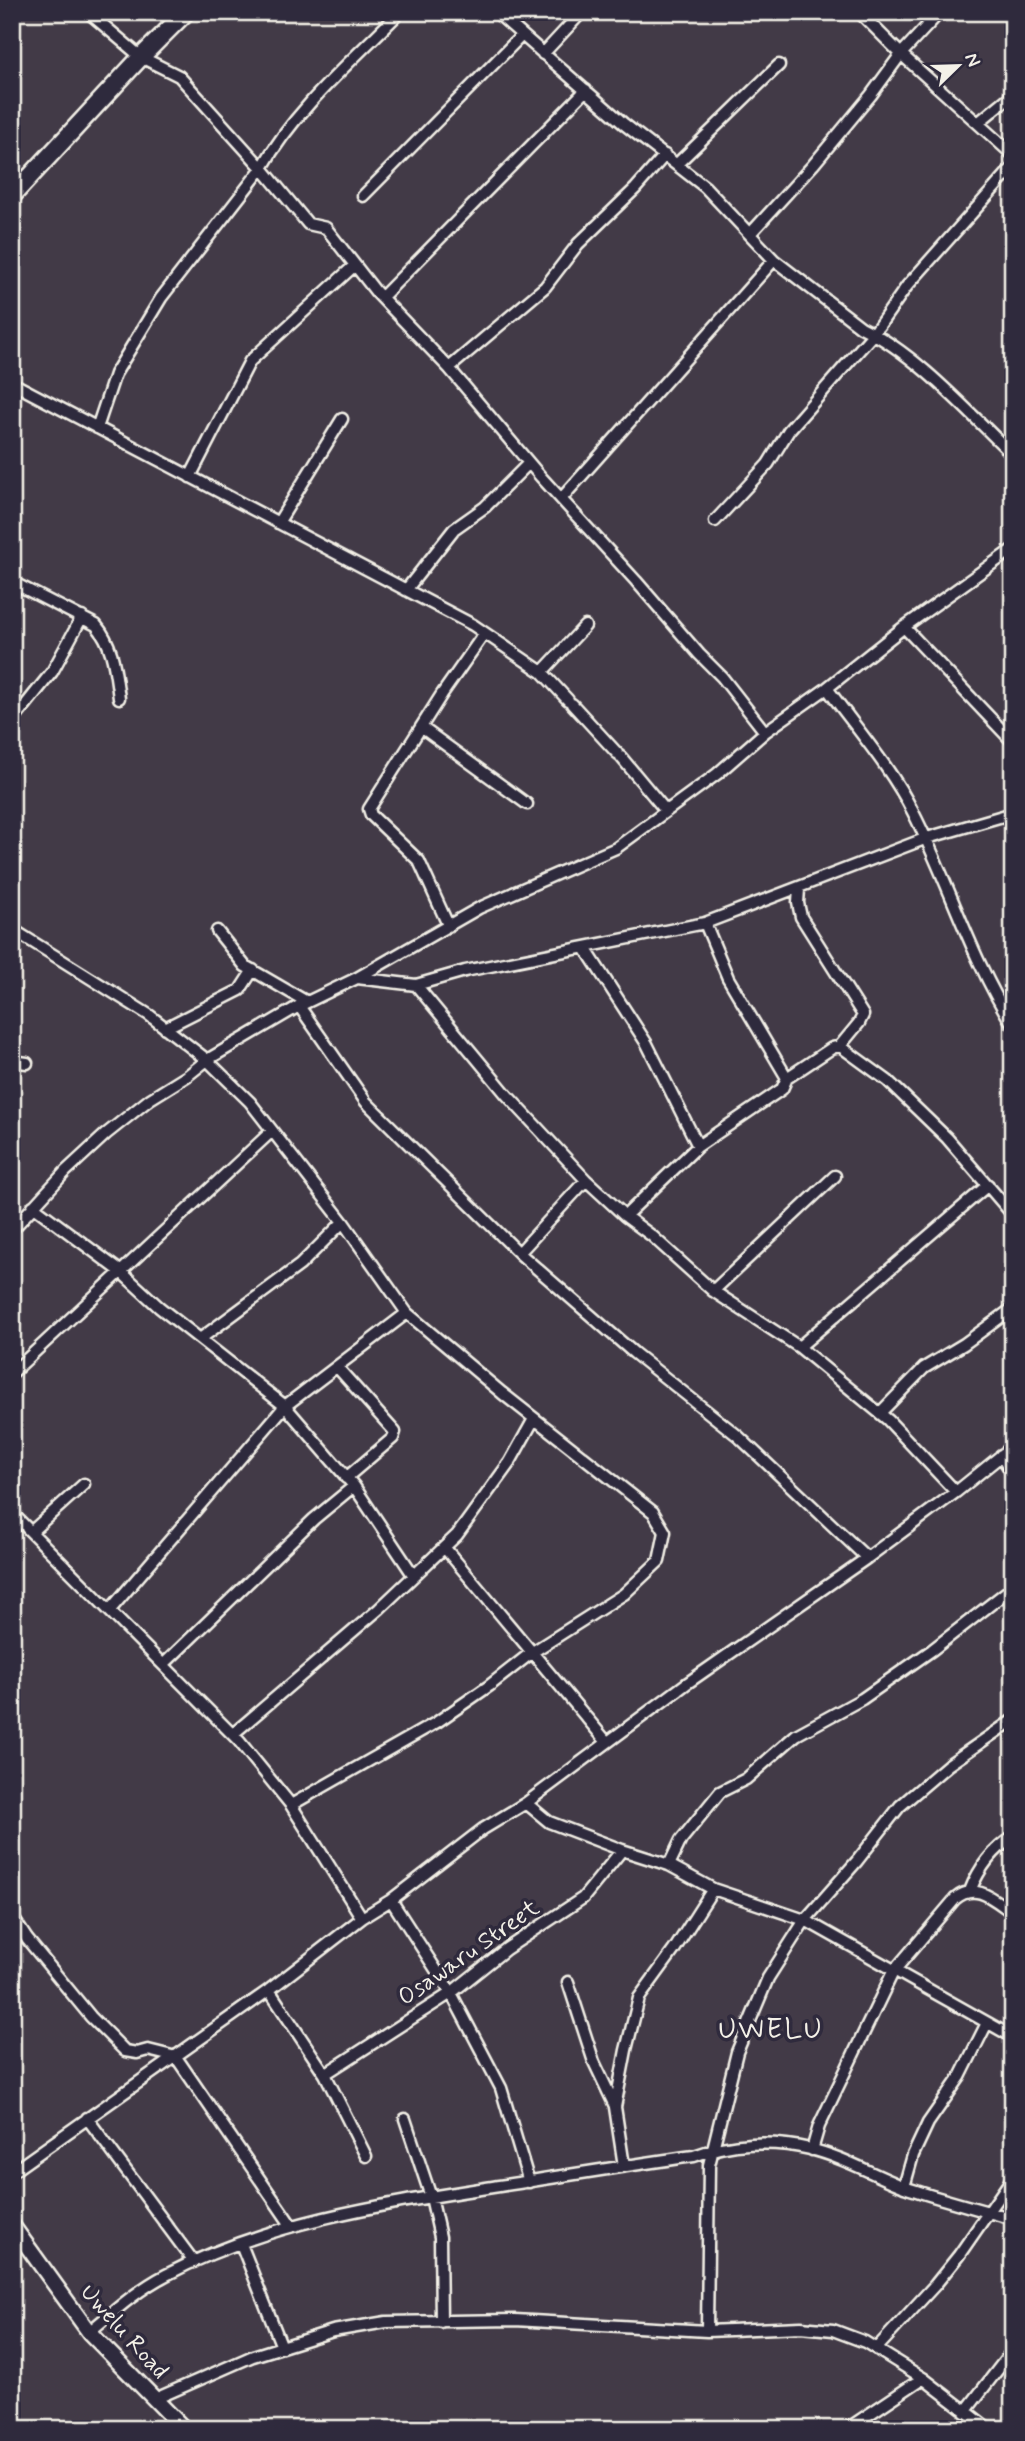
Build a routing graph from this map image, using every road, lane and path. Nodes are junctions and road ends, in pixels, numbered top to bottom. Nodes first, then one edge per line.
1 (88, 12) edge
2 (186, 12) edge
3 (400, 12) edge
4 (496, 12) edge
5 (582, 12) edge
6 (859, 12) edge
7 (940, 12) edge
8 (522, 35) junction
9 (543, 54) junction
10 (901, 54) junction
11 (141, 57) junction
12 (779, 65) dead end
13 (586, 90) junction
14 (1013, 94) edge
15 (979, 122) junction
16 (664, 155) junction
17 (1013, 155) edge
18 (677, 164) junction
19 (1013, 167) edge
20 (262, 168) junction
21 (12, 196) edge
22 (363, 197) dead end
23 (750, 234) junction
24 (775, 260) junction
25 (355, 265) junction
26 (382, 298) junction
27 (874, 333) junction
28 (449, 368) junction
29 (12, 383) edge
30 (342, 419) dead end
31 (97, 428) junction
32 (1013, 455) edge
33 (529, 463) junction
34 (190, 477) junction
35 (561, 499) junction
36 (715, 521) dead end
37 (278, 523) junction
38 (1013, 549) edge
39 (12, 582) edge
40 (406, 590) junction
41 (82, 617) junction
42 (585, 626) dead end
43 (904, 627) junction
44 (484, 634) junction
45 (542, 673) junction
46 (827, 688) junction
47 (120, 698) dead end
48 (12, 722) edge
49 (421, 727) junction
50 (765, 732) junction
51 (1013, 741) edge
52 (527, 804) dead end
53 (666, 811) junction
54 (1013, 813) edge
55 (927, 838) junction
56 (799, 889) junction
57 (705, 923) junction
58 (448, 925) junction
59 (12, 929) edge
60 (217, 931) dead end
61 (584, 948) junction
62 (253, 970) junction
63 (357, 978) junction
64 (416, 985) junction
65 (303, 1004) junction
66 (1013, 1026) edge
67 (165, 1028) junction
68 (840, 1046) junction
69 (207, 1060) junction
70 (12, 1061) edge
71 (27, 1063) dead end
72 (787, 1078) junction
73 (272, 1131) junction
74 (698, 1146) junction
75 (835, 1176) dead end
76 (586, 1180) junction
77 (988, 1185) junction
78 (33, 1206) junction
79 (1013, 1214) edge
80 (625, 1216) junction
81 (343, 1222) junction
82 (12, 1230) edge
83 (519, 1253) junction
84 (120, 1271) junction
85 (713, 1291) junction
86 (1013, 1308) edge
87 (407, 1313) junction
88 (201, 1339) junction
89 (799, 1347) junction
90 (337, 1367) junction
91 (12, 1373) edge
92 (285, 1406) junction
93 (880, 1413) junction
94 (534, 1419) junction
95 (1013, 1446) edge
96 (1001, 1455) junction
97 (1013, 1475) edge
98 (350, 1482) junction
99 (85, 1484) dead end
100 (956, 1492) junction
101 (12, 1513) edge
102 (32, 1531) junction
103 (444, 1547) junction
104 (867, 1558) junction
105 (414, 1576) junction
106 (1013, 1587) edge
107 (110, 1610) junction
108 (531, 1653) junction
109 (164, 1664) junction
110 (1013, 1720) edge
111 (233, 1734) junction
112 (606, 1741) junction
113 (526, 1803) junction
114 (291, 1805) junction
115 (1013, 1836) edge
116 (622, 1850) junction
117 (669, 1865) junction
118 (713, 1889) junction
119 (970, 1891) junction
120 (391, 1900) junction
121 (1013, 1913) edge
122 (12, 1916) edge
123 (362, 1918) junction
124 (806, 1920) junction
125 (893, 1972) junction
126 (568, 1982) dead end
127 (269, 1990) junction
128 (451, 1993) junction
129 (987, 2023) junction
130 (1013, 2037) edge
131 (176, 2057) junction
132 (325, 2074) junction
133 (615, 2106) junction
134 (87, 2118) junction
135 (405, 2119) dead end
136 (712, 2149) junction
137 (812, 2150) junction
138 (366, 2156) dead end
139 (624, 2165) junction
140 (12, 2172) edge
141 (1013, 2177) edge
142 (529, 2182) junction
143 (904, 2186) junction
144 (431, 2197) junction
145 (988, 2211) junction
146 (1013, 2219) edge
147 (12, 2225) edge
148 (291, 2225) junction
149 (241, 2244) junction
150 (194, 2262) junction
151 (441, 2322) junction
152 (707, 2331) junction
153 (89, 2332) junction
154 (282, 2347) junction
155 (876, 2349) junction
156 (1013, 2350) edge
157 (923, 2378) junction
158 (156, 2399) junction
159 (965, 2412) junction
160 (184, 2429) edge
161 (847, 2429) edge
162 (989, 2429) edge

1 - 11 street
2 - 11 main road
3 - 20 street
4 - 8 street
5 - 9 street
6 - 10 street
7 - 10 street
8 - 9 street
8 - 22 street
9 - 13 street
10 - 15 street
10 - 23 street
11 - 20 street
11 - 21 main road
12 - 18 street
13 - 16 street
13 - 26 street
14 - 15 street
15 - 17 street
16 - 18 street
16 - 28 street
18 - 23 street
19 - 27 street
20 - 25 street
20 - 31 street
23 - 24 street
24 - 27 street
24 - 35 street
25 - 26 street
25 - 34 street
26 - 28 street
27 - 32 street
27 - 36 street
28 - 33 street
29 - 31 street
30 - 37 street
31 - 34 street
33 - 35 street
33 - 40 street
34 - 37 street
35 - 50 street
37 - 40 street
38 - 43 street
39 - 41 street
40 - 44 street
41 - 47 street
41 - 48 street
42 - 45 street
43 - 46 street
43 - 51 street
44 - 45 street
44 - 49 street
45 - 53 street
46 - 50 street
46 - 55 street
49 - 52 street
49 - 58 street
50 - 53 street
53 - 58 street
54 - 55 street
55 - 56 street
55 - 66 street
56 - 57 street
56 - 68 street
57 - 61 street
57 - 72 street
58 - 63 street
59 - 67 street
60 - 62 street
61 - 64 street
61 - 74 street
62 - 65 street
62 - 67 street
63 - 64 street
63 - 65 street
64 - 76 street
65 - 69 street
65 - 83 street
67 - 69 street
68 - 72 street
68 - 77 street
69 - 73 street
69 - 78 street
70 - 71 street
72 - 74 street
73 - 81 street
73 - 84 street
74 - 80 street
75 - 85 street
76 - 80 street
76 - 83 street
77 - 79 street
77 - 89 street
78 - 82 street
78 - 84 street
80 - 85 street
81 - 87 street
81 - 88 street
83 - 104 street
84 - 88 street
84 - 91 street
85 - 89 street
86 - 93 street
87 - 90 street
87 - 94 street
88 - 92 street
89 - 93 street
90 - 92 street
90 - 98 street
92 - 98 street
92 - 107 street
93 - 100 street
94 - 103 street
94 - 108 street
95 - 96 street
96 - 97 street
96 - 100 street
98 - 105 street
98 - 109 street
99 - 102 street
100 - 104 street
101 - 102 street
102 - 107 street
103 - 105 street
103 - 108 street
104 - 112 street
105 - 111 street
106 - 117 street
107 - 109 street
108 - 112 street
108 - 114 street
109 - 111 street
110 - 124 street
111 - 114 street
112 - 113 street
113 - 116 street
113 - 120 street
114 - 123 street
115 - 119 street
116 - 117 street
116 - 128 street, Osawaru Street
117 - 118 street
118 - 124 street
118 - 133 street
119 - 121 street
119 - 125 street
120 - 123 street
120 - 128 street
122 - 131 street
123 - 127 street
124 - 125 street
124 - 136 street
125 - 129 street
125 - 137 street
126 - 133 street
127 - 131 street
127 - 132 street
128 - 132 street, Osawaru Street
128 - 142 street
129 - 130 street
129 - 143 street
131 - 134 street
131 - 148 street
132 - 138 street
133 - 139 street
134 - 140 street
134 - 150 street
135 - 144 street
136 - 137 street
136 - 139 street
136 - 152 street
137 - 143 street
139 - 142 street
141 - 145 street
142 - 144 street
143 - 145 street
144 - 148 street
144 - 151 street
145 - 146 street
145 - 155 street
147 - 153 street, Uwelu Road
148 - 149 street
149 - 150 street
149 - 154 street
150 - 153 street
151 - 152 street
151 - 154 street
152 - 155 street
153 - 158 street, Uwelu Road
154 - 158 street
155 - 157 street
156 - 159 street
157 - 159 street
157 - 161 street
158 - 160 street, Uwelu Road
159 - 162 street

